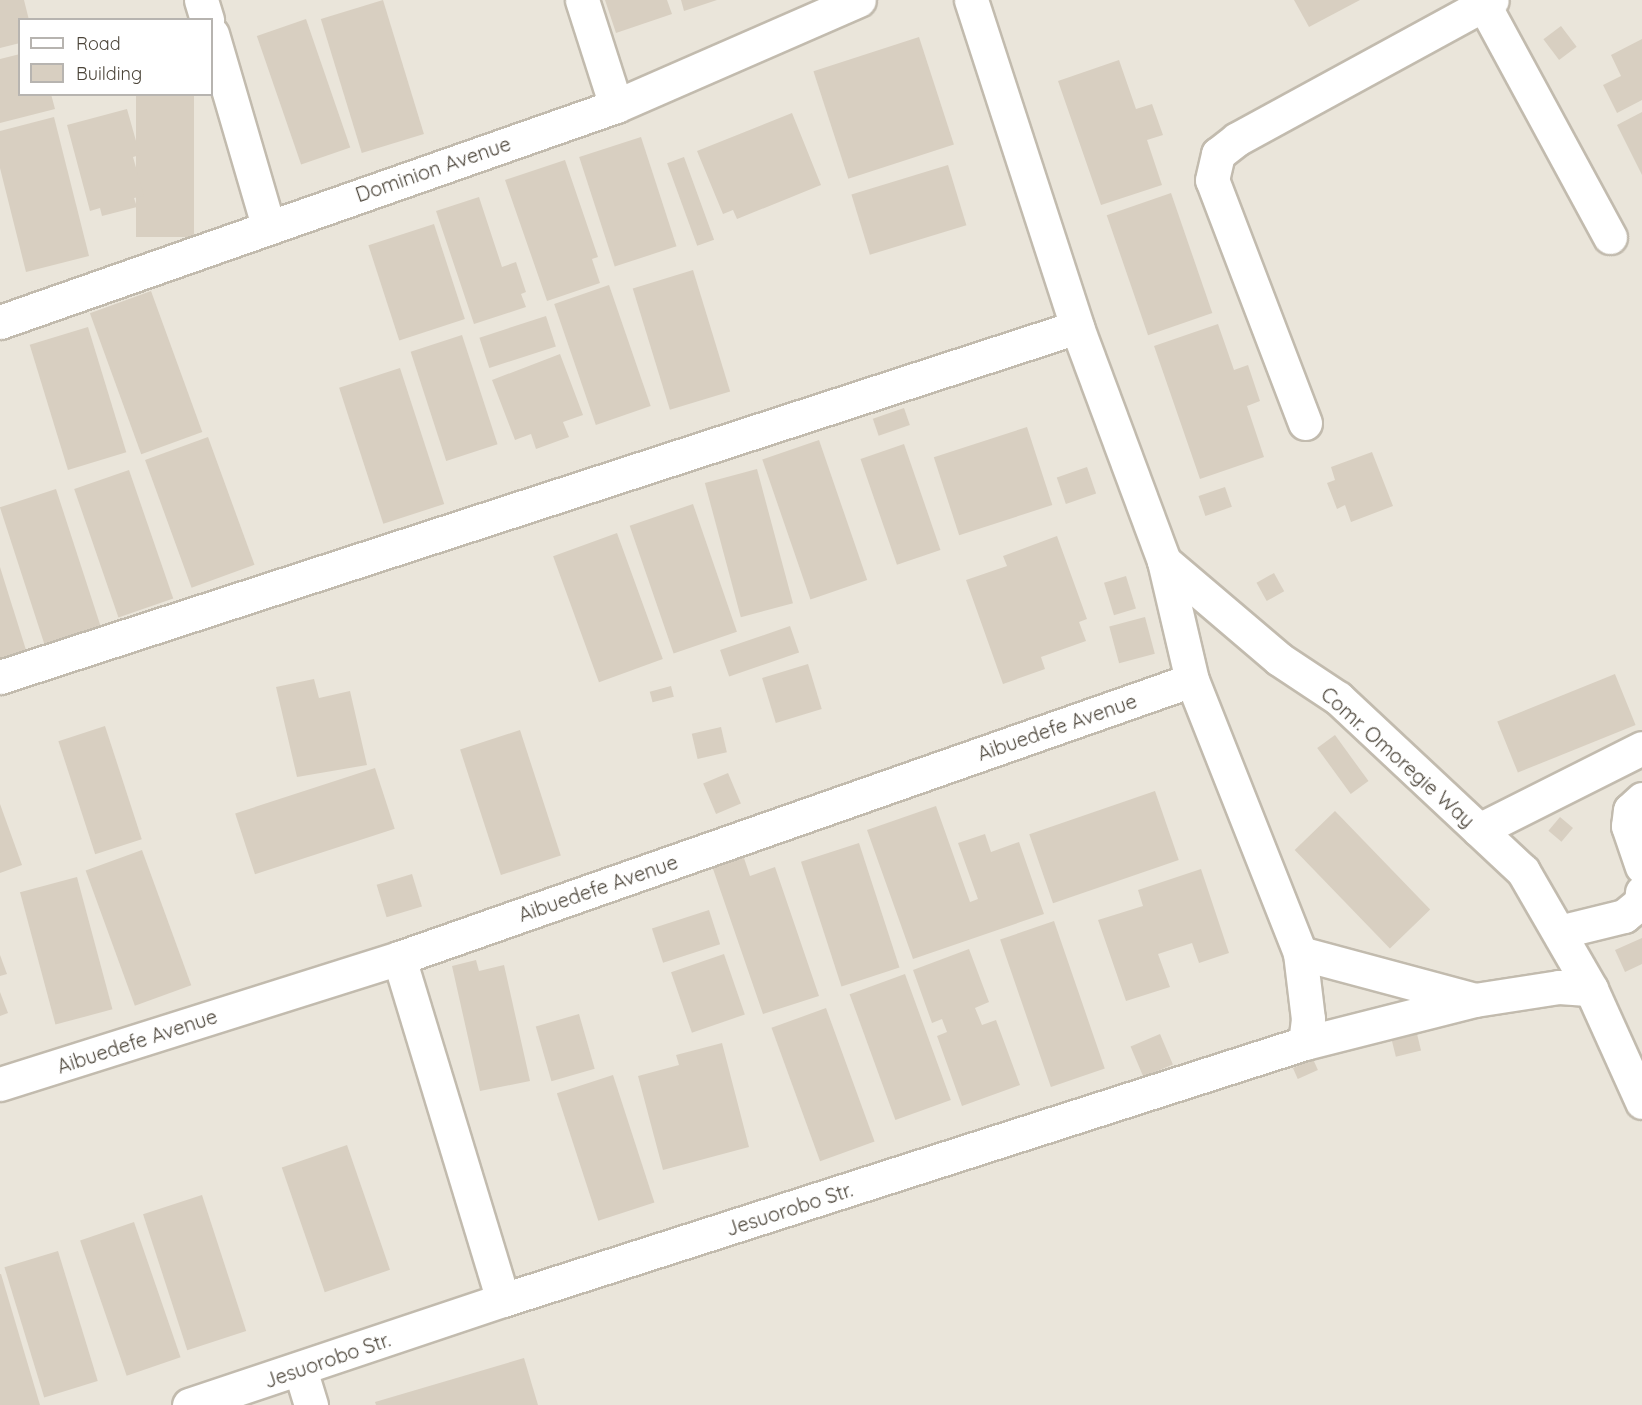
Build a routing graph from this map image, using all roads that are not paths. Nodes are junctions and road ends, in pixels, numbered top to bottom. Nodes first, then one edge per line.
1 (201, 0) edge
2 (582, 0) edge
3 (859, 0) edge
4 (971, 0) edge
5 (1488, 2) edge
6 (1440, 13) edge
7 (206, 18) edge
8 (213, 37) edge
9 (616, 106) junction
10 (268, 226) junction
11 (1610, 237) dead end
12 (0, 322) edge
13 (1077, 327) junction
14 (1305, 423) dead end
15 (1164, 561) junction
16 (0, 678) edge
17 (1192, 680) junction
18 (1642, 748) edge
19 (1642, 800) edge
20 (1479, 830) junction
21 (1642, 867) edge
22 (1642, 892) edge
23 (1558, 932) junction
24 (1300, 953) junction
25 (399, 958) junction
26 (1591, 989) junction
27 (1475, 1000) junction
28 (1305, 1043) junction
29 (0, 1084) edge
30 (1642, 1102) edge
31 (503, 1300) junction
32 (300, 1370) junction
33 (189, 1405) edge
34 (311, 1405) edge

1 - 7 street
2 - 9 street
3 - 9 street, Dominion Avenue
4 - 13 street
5 - 6 street
5 - 11 street
6 - 14 street
8 - 10 street
9 - 10 street, Dominion Avenue
10 - 12 street, Dominion Avenue
13 - 15 street
13 - 16 street
15 - 17 street
15 - 20 street, Comr. Omoregie Way
17 - 24 street
17 - 25 street, Aibuedefe Avenue
18 - 20 street
19 - 21 street
20 - 23 street, Comr. Omoregie Way
22 - 23 street
23 - 26 street, Comr. Omoregie Way
24 - 27 street
24 - 28 street
25 - 29 street, Aibuedefe Avenue
25 - 31 street
26 - 27 street, Jesuorobo Str.
26 - 30 street, Comr. Omoregie Way
27 - 28 street, Jesuorobo Str.
28 - 31 street, Jesuorobo Str.
31 - 32 street, Jesuorobo Str.
32 - 33 street, Jesuorobo Str.
32 - 34 street

